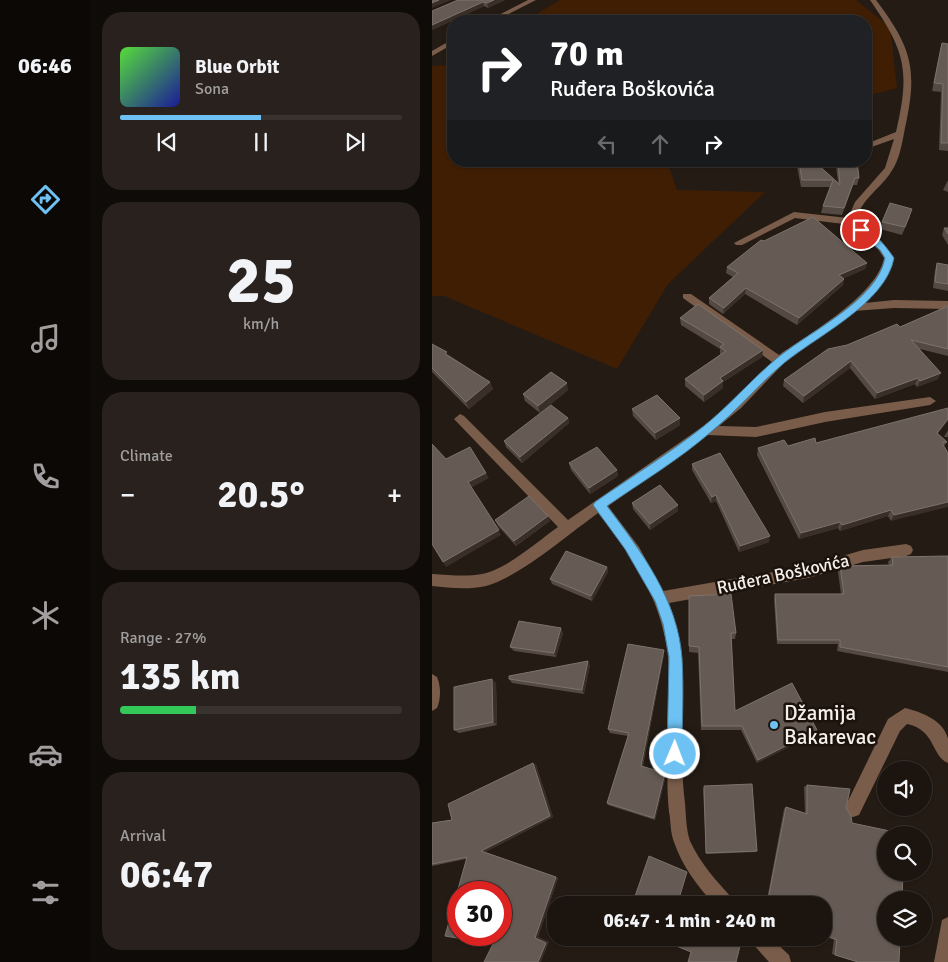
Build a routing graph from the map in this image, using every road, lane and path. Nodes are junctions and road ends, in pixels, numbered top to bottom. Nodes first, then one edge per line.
1 (533, 0) edge
2 (874, 0) edge
3 (502, 15) edge
4 (447, 45) edge
5 (432, 54) edge
6 (899, 134) junction
7 (872, 145) edge
8 (854, 222) junction
9 (740, 243) dead end
10 (687, 296) dead end
11 (948, 305) edge
12 (854, 308) junction
13 (779, 361) junction
14 (930, 401) dead end
15 (460, 420) dead end
16 (706, 430) junction
17 (599, 505) junction
18 (568, 528) junction
19 (906, 550) dead end
20 (432, 580) edge
21 (660, 598) junction
22 (432, 682) edge
23 (432, 703) edge
24 (948, 755) edge
25 (853, 809) dead end
26 (718, 896) edge
27 (948, 926) edge
28 (767, 946) edge
29 (782, 962) edge
30 (943, 962) edge

1 - 3 street
2 - 6 street
4 - 5 street
6 - 7 street
6 - 8 street
8 - 9 street
8 - 12 street
10 - 13 street
11 - 12 street
12 - 13 street
13 - 16 street
14 - 16 street
15 - 18 street
16 - 17 street
17 - 18 street
17 - 21 street
18 - 20 street
19 - 21 street, Ruđera Boškovića
21 - 26 street
22 - 23 street
24 - 25 street
27 - 30 street
28 - 29 street

